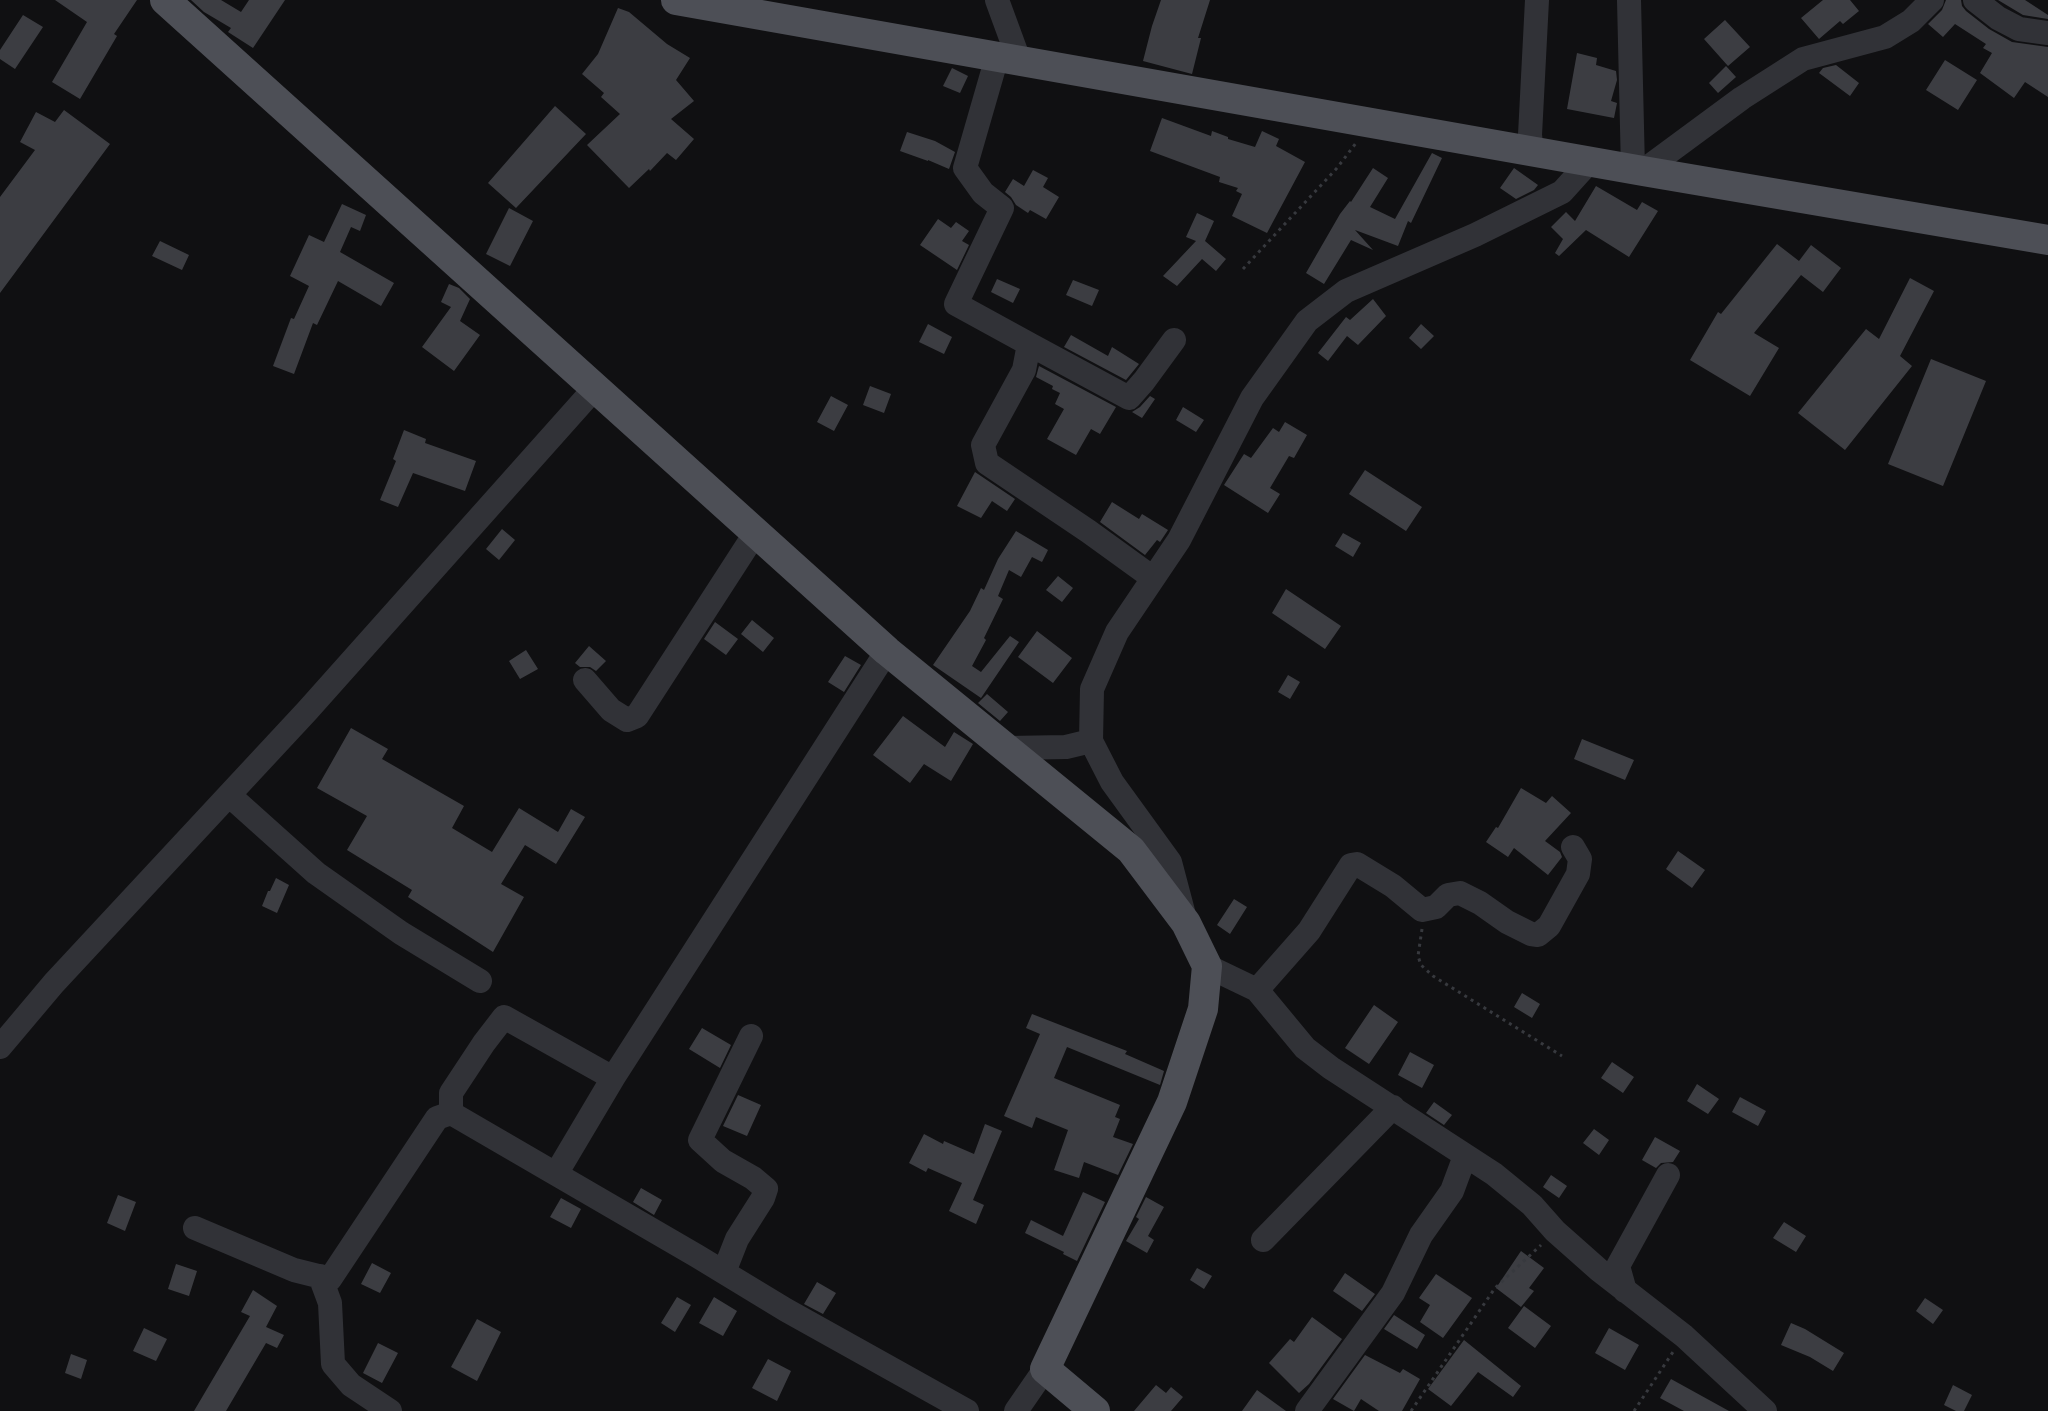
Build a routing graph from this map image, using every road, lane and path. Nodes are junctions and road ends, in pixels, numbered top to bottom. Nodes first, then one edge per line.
1 (165, 0) edge
2 (676, 0) edge
3 (997, 0) edge
4 (1537, 0) edge
5 (1629, 0) edge
6 (1932, 0) edge
7 (1975, 0) edge
8 (2048, 33) edge
9 (1008, 59) junction
10 (1371, 123) junction
11 (1532, 151) junction
12 (1590, 161) junction
13 (1638, 170) junction
14 (2048, 240) edge
15 (1243, 269) dead end
16 (1174, 340) dead end
17 (1029, 344) junction
18 (595, 388) junction
19 (756, 532) junction
20 (1153, 578) junction
21 (887, 651) junction
22 (585, 680) dead end
23 (1091, 741) junction
24 (1008, 748) junction
25 (229, 795) junction
26 (1573, 847) dead end
27 (1422, 910) junction
28 (1186, 923) junction
29 (1207, 966) junction
30 (480, 981) dead end
31 (1257, 990) junction
32 (751, 1036) dead end
33 (0, 1047) edge
34 (1562, 1056) dead end
35 (613, 1078) junction
36 (1393, 1107) junction
37 (451, 1113) junction
38 (1465, 1156) junction
39 (556, 1174) junction
40 (1668, 1175) dead end
41 (195, 1228) dead end
42 (1555, 1232) junction
43 (1263, 1240) dead end
44 (724, 1272) junction
45 (320, 1276) junction
46 (1625, 1291) junction
47 (1684, 1336) junction
48 (1045, 1369) junction
49 (390, 1411) edge
50 (967, 1411) edge
51 (1016, 1411) edge
52 (1095, 1411) edge
53 (1307, 1411) edge
54 (1411, 1411) edge
55 (1634, 1411) edge
56 (1765, 1411) edge

1 - 18 main road
2 - 9 main road
3 - 9 street
4 - 11 street
5 - 13 street
6 - 13 street
7 - 8 street
9 - 10 main road
9 - 17 street
10 - 11 main road
10 - 15 path
11 - 12 main road
12 - 13 main road
12 - 20 street
13 - 14 main road
16 - 17 street
17 - 20 street
18 - 19 main road
18 - 25 street
19 - 21 main road
19 - 22 street
20 - 23 street
21 - 24 main road
21 - 35 street
23 - 24 street
23 - 28 street
24 - 28 main road
25 - 30 street
25 - 33 street
26 - 27 street
27 - 31 street
27 - 34 path
28 - 29 main road
29 - 31 street
29 - 48 main road
31 - 36 street
32 - 44 street
35 - 37 street
35 - 39 street
36 - 38 street
36 - 43 street
37 - 39 street
37 - 45 street
38 - 42 street
38 - 53 street
39 - 44 street
40 - 46 street
41 - 45 street
42 - 46 street
42 - 54 path
44 - 50 street
45 - 49 street
46 - 47 street
47 - 55 path
47 - 56 street
48 - 51 street
48 - 52 main road

